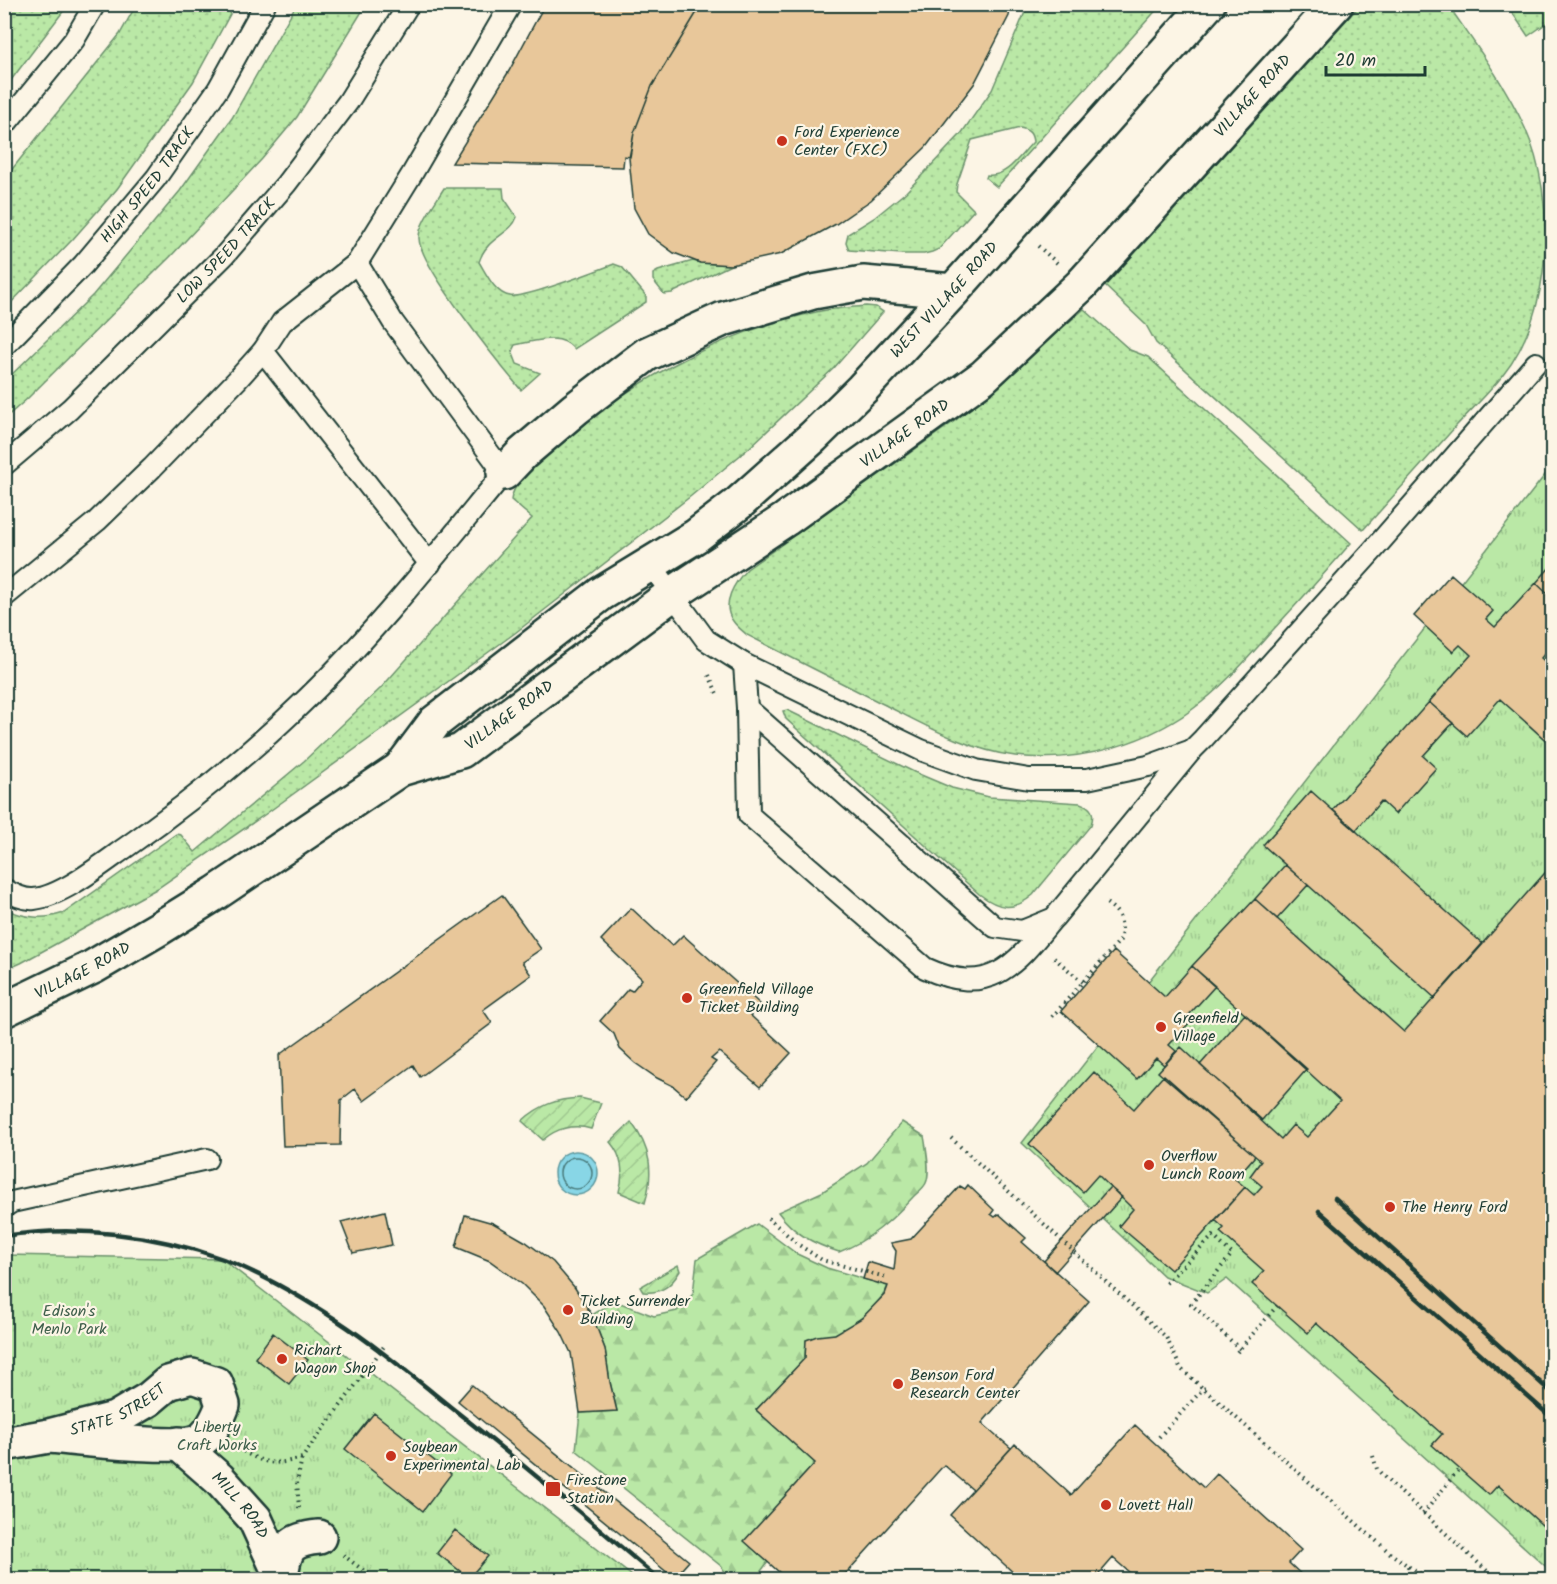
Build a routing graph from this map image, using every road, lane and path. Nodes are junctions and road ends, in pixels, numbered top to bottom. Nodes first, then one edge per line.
1 (95, 4) edge
2 (265, 4) edge
3 (409, 4) edge
4 (511, 4) edge
5 (1208, 4) edge
6 (1336, 4) edge
7 (4, 126) edge
8 (1038, 246) dead end
9 (357, 263) junction
10 (1064, 270) dead end
11 (953, 291) junction
12 (4, 346) edge
13 (263, 351) junction
14 (1536, 363) dead end
15 (4, 465) edge
16 (504, 473) junction
17 (430, 564) junction
18 (651, 565) junction
19 (671, 595) junction
20 (4, 597) edge
21 (744, 664) junction
22 (747, 708) junction
23 (1192, 750) junction
24 (400, 769) junction
25 (4, 889) edge
26 (1103, 901) dead end
27 (1054, 918) junction
28 (1054, 958) dead end
29 (1085, 981) junction
30 (4, 1010) edge
31 (1052, 1017) dead end
32 (951, 1138) dead end
33 (207, 1159) dead end
34 (4, 1207) edge
35 (768, 1218) dead end
36 (890, 1278) dead end
37 (1166, 1283) dead end
38 (1277, 1306) dead end
39 (385, 1345) dead end
40 (1205, 1388) junction
41 (49, 1436) junction
42 (1159, 1437) dead end
43 (4, 1444) edge
44 (179, 1444) junction
45 (236, 1447) dead end
46 (1373, 1456) dead end
47 (1459, 1469) dead end
48 (1423, 1514) junction
49 (319, 1537) dead end
50 (1408, 1565) junction
51 (280, 1578) edge
52 (1411, 1580) edge
53 (1433, 1580) edge
54 (1497, 1580) edge

1 - 7 lane
2 - 12 lane, HIGH SPEED TRACK
3 - 15 lane, LOW SPEED TRACK
4 - 9 lane
5 - 11 street, WEST VILLAGE ROAD
6 - 19 street, VILLAGE ROAD
8 - 10 path
9 - 13 lane
9 - 16 lane
11 - 16 street
11 - 18 street, WEST VILLAGE ROAD
13 - 17 lane
13 - 20 lane
14 - 23 lane
16 - 17 lane
17 - 25 lane
18 - 19 lane
18 - 24 street, VILLAGE ROAD
19 - 21 lane
19 - 24 street, VILLAGE ROAD
21 - 22 lane
21 - 23 lane
22 - 27 lane
22 - 27 lane
23 - 27 lane
24 - 30 street, VILLAGE ROAD
26 - 29 path
28 - 29 path
29 - 31 path
32 - 40 path
33 - 34 lane
35 - 36 path
37 - 38 path
39 - 45 path
40 - 42 path
40 - 50 path
41 - 43 street, STATE STREET
41 - 44 street, STATE STREET
41 - 44 street, STATE STREET
44 - 51 street, MILL ROAD
46 - 48 path
47 - 48 path
48 - 54 path
49 - 51 street
50 - 52 path
50 - 53 path

